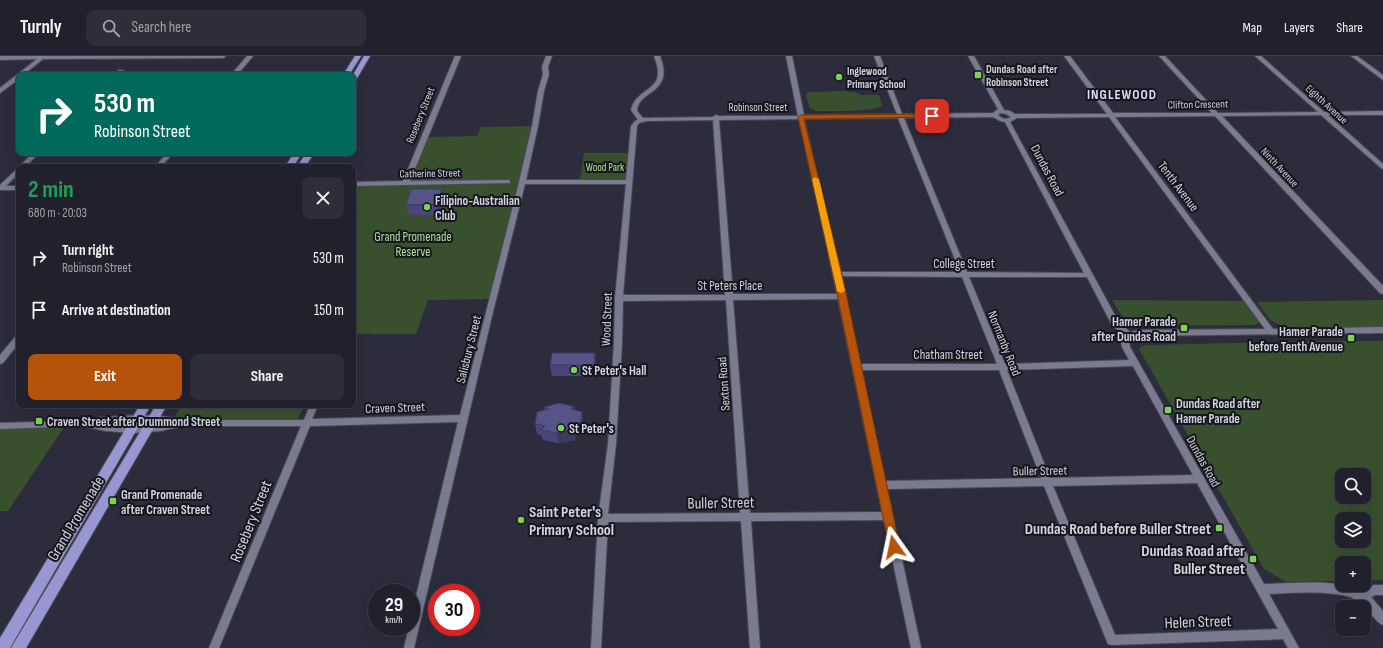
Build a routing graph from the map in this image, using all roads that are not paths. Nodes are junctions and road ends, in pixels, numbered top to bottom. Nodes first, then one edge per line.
1 (138, 56) edge
2 (223, 56) edge
3 (250, 56) edge
4 (358, 56) edge
5 (367, 56) edge
6 (458, 56) edge
7 (549, 56) edge
8 (657, 56) edge
9 (789, 56) edge
10 (877, 56) edge
11 (971, 56) edge
12 (1066, 56) edge
13 (1162, 56) edge
14 (1258, 56) edge
15 (1354, 56) edge
16 (42, 57) edge
17 (0, 58) edge
18 (24, 72) edge
19 (237, 72) edge
20 (348, 72) edge
21 (356, 75) edge
22 (16, 78) edge
23 (1383, 78) edge
24 (0, 91) edge
25 (1002, 111) junction
26 (1323, 113) junction
27 (1383, 113) edge
28 (1216, 114) junction
29 (1111, 115) junction
30 (901, 116) junction
31 (995, 116) junction
32 (1014, 116) junction
33 (716, 117) junction
34 (801, 117) junction
35 (641, 120) junction
36 (1007, 121) junction
37 (33, 156) edge
38 (167, 156) edge
39 (25, 164) edge
40 (161, 164) edge
41 (1383, 167) edge
42 (16, 173) edge
43 (508, 182) dead end
44 (522, 182) junction
45 (628, 182) junction
46 (406, 183) junction
47 (356, 184) edge
48 (0, 188) edge
49 (16, 188) edge
50 (837, 274) junction
51 (964, 275) junction
52 (1090, 275) junction
53 (1383, 291) edge
54 (842, 296) junction
55 (729, 297) junction
56 (619, 298) junction
57 (1383, 330) edge
58 (1271, 331) junction
59 (1129, 335) junction
60 (16, 342) edge
61 (0, 361) edge
62 (1135, 363) junction
63 (857, 367) junction
64 (1002, 367) junction
65 (144, 408) edge
66 (160, 408) edge
67 (313, 408) edge
68 (464, 418) junction
69 (154, 419) junction
70 (307, 422) junction
71 (184, 423) junction
72 (134, 424) junction
73 (0, 426) edge
74 (147, 429) junction
75 (1199, 479) junction
76 (1046, 482) junction
77 (881, 485) junction
78 (745, 516) junction
79 (888, 516) junction
80 (603, 518) junction
81 (1261, 589) junction
82 (1383, 590) edge
83 (1362, 596) junction
84 (1383, 620) edge
85 (1286, 634) junction
86 (1112, 640) joint
87 (2, 648) edge
88 (18, 648) edge
89 (214, 648) edge
90 (409, 648) edge
91 (596, 648) edge
92 (755, 648) edge
93 (916, 648) edge
94 (1294, 648) edge

1 - 2 street
1 - 16 street
3 - 19 street
4 - 20 main road
5 - 21 main road
6 - 46 street, Rosebery Street
7 - 44 street, Salisbury Street
8 - 35 street
9 - 34 street
10 - 30 street, Normanby Road
11 - 25 street
12 - 29 street, Tenth Avenue
13 - 28 street, Ninth Avenue
14 - 26 street, Eighth Avenue
15 - 23 street
16 - 17 street
16 - 18 street
22 - 24 street
25 - 31 street
25 - 32 street
26 - 27 street, Clifton Crescent
26 - 28 street, Clifton Crescent
26 - 41 street, Eighth Avenue
28 - 29 street, Clifton Crescent
28 - 53 street, Ninth Avenue
29 - 32 street, Clifton Crescent
29 - 58 street, Tenth Avenue
30 - 31 street, Robinson Street
30 - 34 street, Robinson Street
30 - 51 street, Normanby Road
31 - 36 street, Robinson Street
32 - 36 street
33 - 34 street, Robinson Street
33 - 35 street, Robinson Street
33 - 55 street, Sexton Road
34 - 50 street
35 - 45 street, Wood Street
36 - 52 street, Dundas Road
37 - 39 street
38 - 40 street
42 - 48 street
43 - 46 street, Catherine Street
44 - 45 street
44 - 68 street, Salisbury Street
45 - 56 street, Wood Street
46 - 47 street, Catherine Street
48 - 49 street
50 - 51 street, College Street
50 - 54 street
51 - 52 street, College Street
51 - 64 street, Normanby Road
52 - 59 street, Dundas Road
54 - 55 street, St Peters Place
54 - 63 street
55 - 56 street, St Peters Place
55 - 78 street, Sexton Road
56 - 80 street, Wood Street
57 - 58 street
58 - 59 street
59 - 62 street, Dundas Road
60 - 61 street
62 - 64 street, Chatham Street
62 - 75 street, Dundas Road
63 - 64 street, Chatham Street
63 - 77 street
64 - 76 street, Normanby Road
65 - 72 main road, Grand Promenade
66 - 69 main road, Grand Promenade
67 - 70 street, Rosebery Street
68 - 70 street, Craven Street
68 - 90 street, Salisbury Street
69 - 71 street, Craven Street
69 - 72 street, Craven Street
69 - 74 main road, Grand Promenade
70 - 71 street, Craven Street
70 - 89 street, Rosebery Street
71 - 74 street, Craven Street
72 - 73 street, Craven Street
72 - 74 street, Craven Street
72 - 87 main road, Grand Promenade
74 - 88 main road, Grand Promenade
75 - 76 street, Buller Street
75 - 81 street, Dundas Road
76 - 77 street, Buller Street
76 - 86 street, Normanby Road
77 - 79 street
78 - 79 street, Buller Street
78 - 80 street, Buller Street
78 - 92 street, Sexton Road
79 - 93 street
80 - 91 street, Wood Street
81 - 83 street
81 - 85 street, Dundas Road
82 - 83 street
83 - 84 street
85 - 86 street, Helen Street
85 - 94 street, Dundas Road

